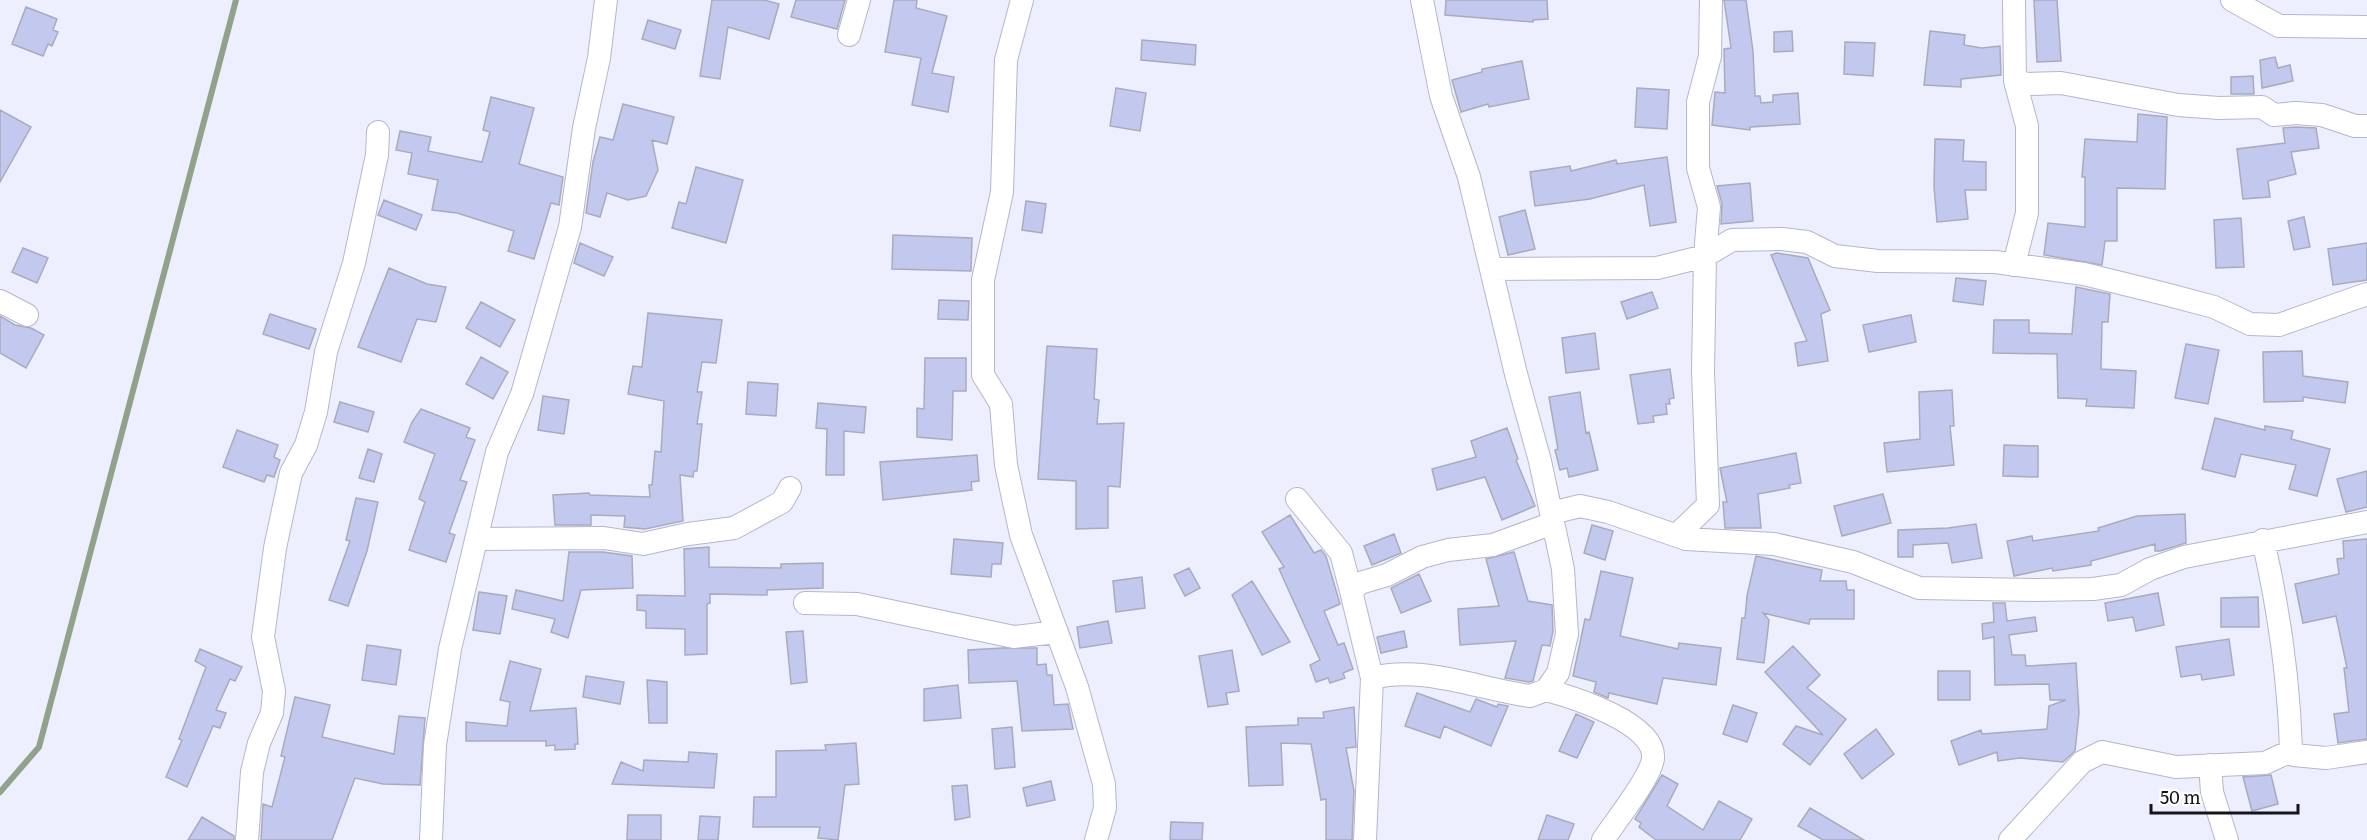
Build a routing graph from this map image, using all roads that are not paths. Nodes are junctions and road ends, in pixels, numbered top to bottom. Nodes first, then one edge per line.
1 (606, 0) edge
2 (859, 0) edge
3 (1022, 0) edge
4 (1422, 0) edge
5 (1711, 0) edge
6 (2014, 0) edge
7 (2232, 0) edge
8 (2367, 27) edge
9 (849, 35) dead end
10 (2015, 81) junction
11 (2367, 126) edge
12 (378, 132) dead end
13 (1705, 256) junction
14 (2014, 265) junction
15 (1491, 269) junction
16 (2367, 294) edge
17 (0, 301) edge
18 (27, 315) dead end
19 (789, 488) dead end
20 (1297, 499) dead end
21 (1552, 518) junction
22 (2367, 522) edge
23 (478, 539) junction
24 (1686, 539) junction
25 (2263, 540) junction
26 (1351, 591) junction
27 (805, 603) dead end
28 (1058, 632) junction
29 (1372, 678) junction
30 (1546, 690) junction
31 (2291, 751) junction
32 (2367, 752) edge
33 (2210, 765) junction
34 (247, 840) edge
35 (431, 840) edge
36 (1096, 840) edge
37 (1365, 840) edge
38 (1603, 840) edge
39 (2010, 840) edge
40 (2227, 840) edge

1 - 23 street
2 - 9 street
3 - 28 street
4 - 15 street
5 - 13 street
6 - 10 street
7 - 8 street
10 - 11 street
10 - 14 street
12 - 34 street
13 - 14 street
13 - 15 street
13 - 24 street
14 - 16 street
15 - 21 street
17 - 18 street
19 - 23 street
20 - 26 street
21 - 24 street
21 - 26 street
21 - 30 street
22 - 25 street
23 - 35 street
24 - 25 street
25 - 31 street
26 - 29 street
27 - 28 street
28 - 36 street
29 - 30 street
29 - 37 street
30 - 38 street
31 - 32 street
31 - 33 street
33 - 39 street
33 - 40 street

